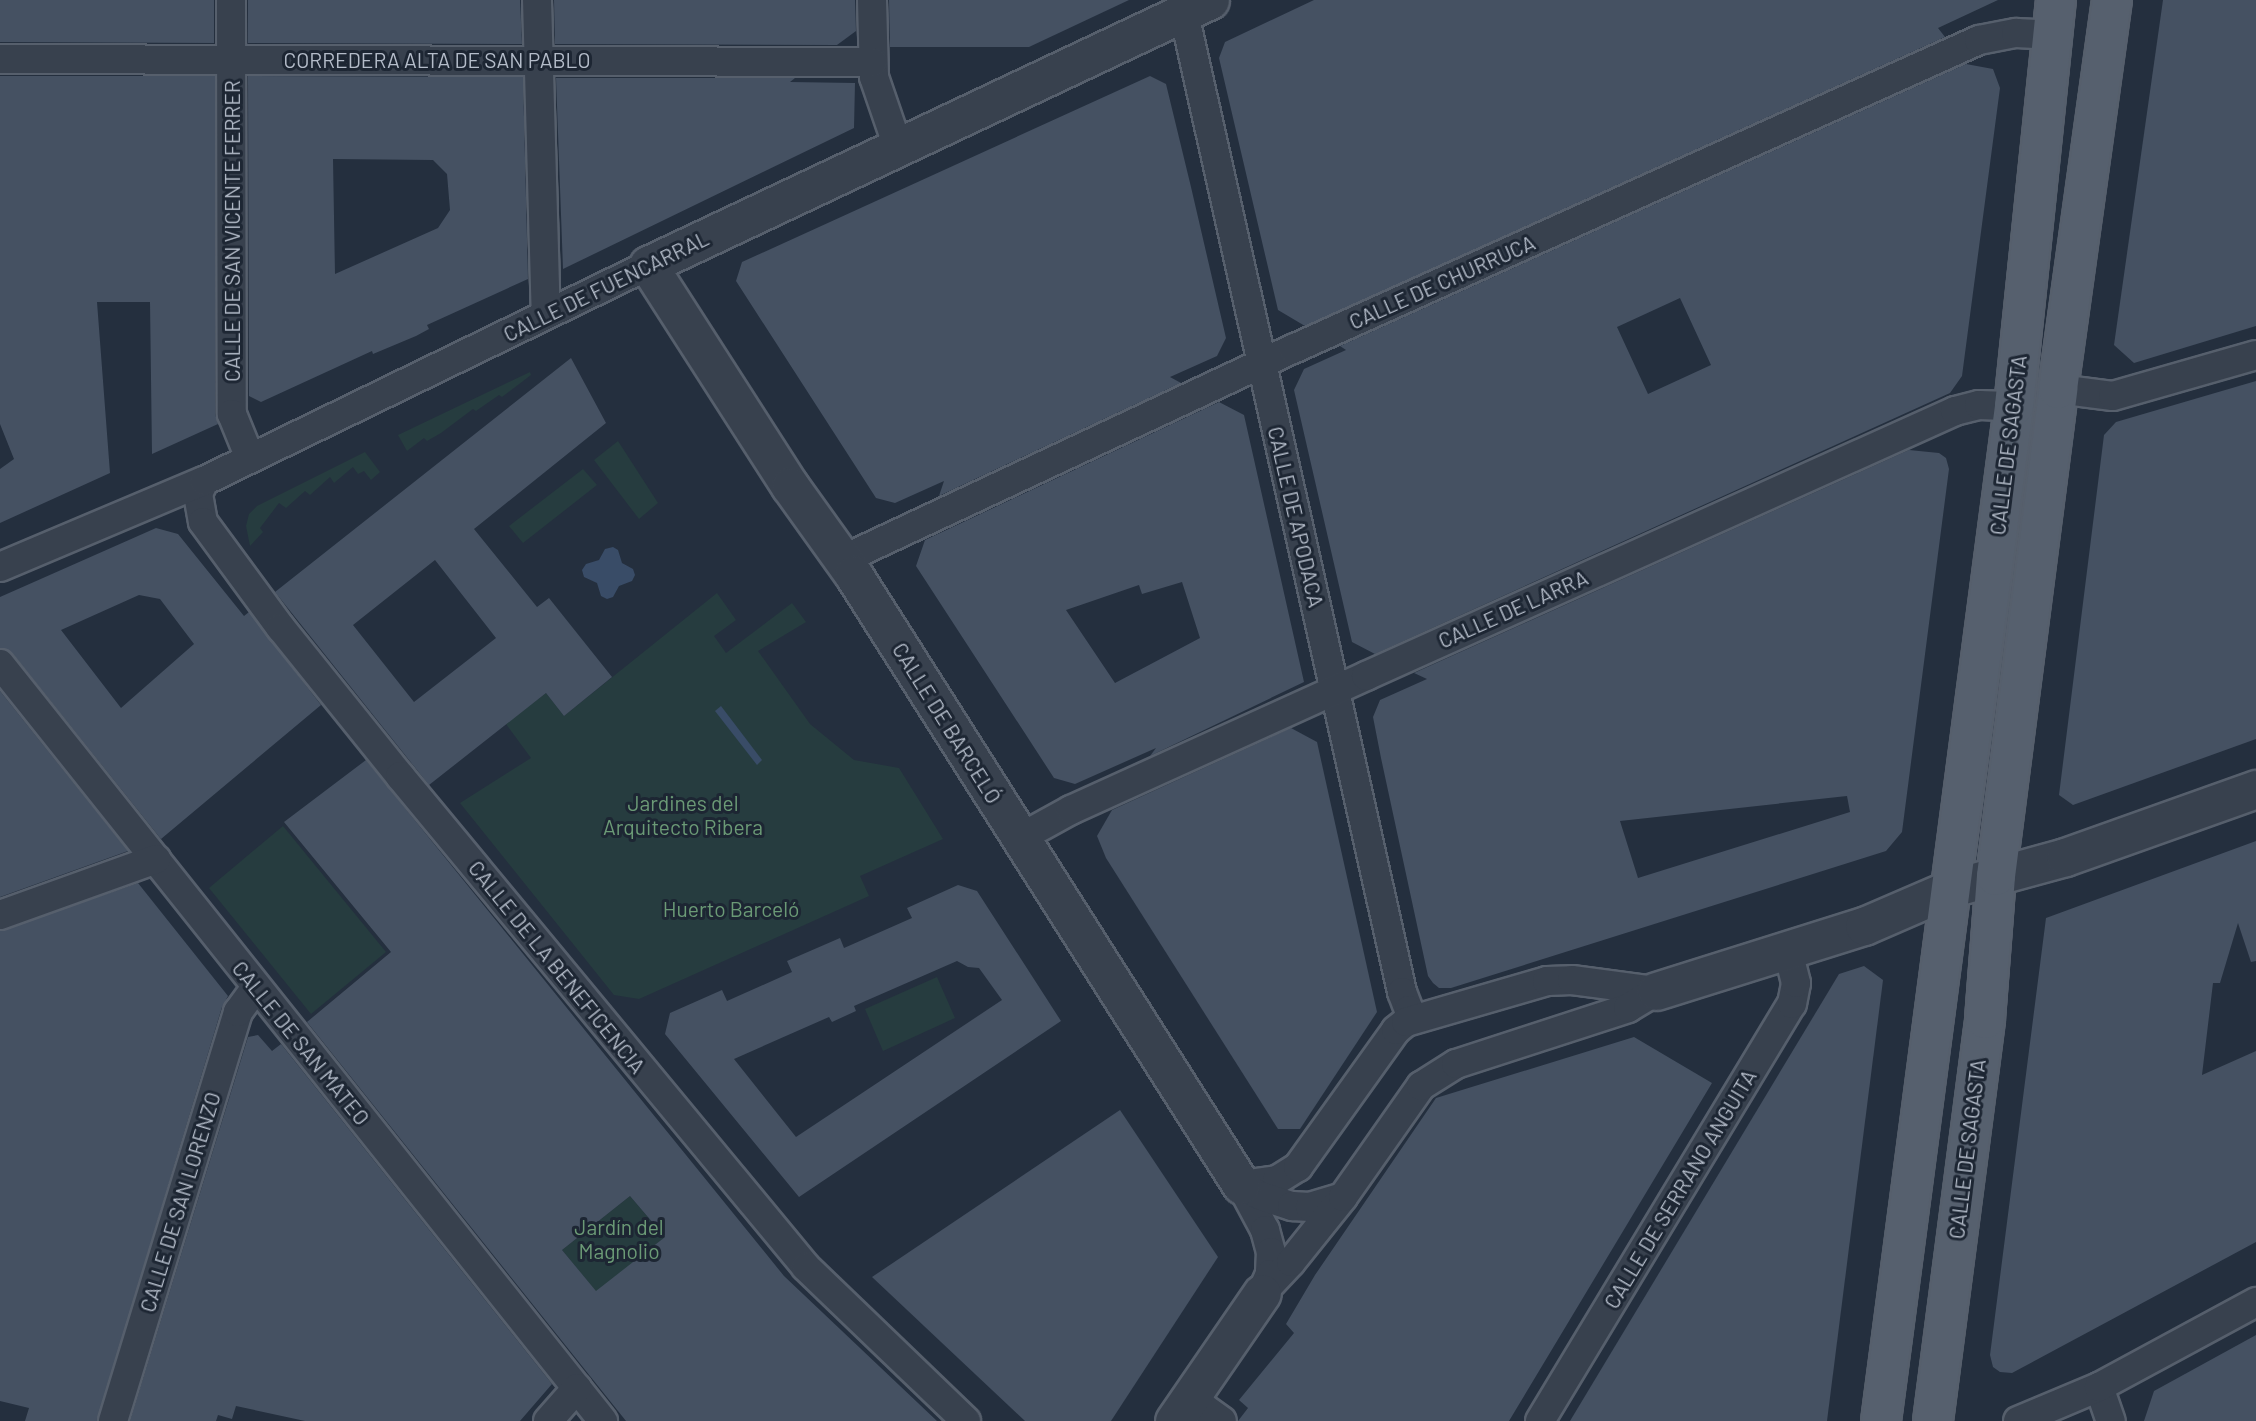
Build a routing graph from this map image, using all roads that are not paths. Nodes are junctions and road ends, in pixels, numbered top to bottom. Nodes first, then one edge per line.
1 (231, 0) edge
2 (537, 0) edge
3 (872, 0) edge
4 (2112, 0) edge
5 (1191, 4) edge
6 (2053, 18) edge
7 (0, 59) edge
8 (232, 60) junction
9 (540, 61) junction
10 (873, 62) junction
11 (898, 147) junction
12 (648, 265) junction
13 (546, 314) junction
14 (2256, 355) edge
15 (1262, 364) junction
16 (2058, 389) junction
17 (2014, 406) junction
18 (250, 458) junction
19 (204, 481) junction
20 (842, 560) junction
21 (0, 567) edge
22 (0, 664) edge
23 (1336, 690) junction
24 (2256, 789) edge
25 (1020, 838) junction
26 (156, 859) junction
27 (1996, 876) junction
28 (1952, 888) junction
29 (0, 915) edge
30 (1788, 950) junction
31 (256, 987) junction
32 (1656, 991) junction
33 (1416, 1018) junction
34 (1241, 1185) junction
35 (1343, 1197) junction
36 (1262, 1293) junction
37 (2256, 1302) edge
38 (2099, 1387) junction
39 (577, 1388) junction
40 (1184, 1407) edge
41 (113, 1421) edge
42 (548, 1421) edge
43 (603, 1421) edge
44 (967, 1421) edge
45 (1222, 1421) edge
46 (1540, 1421) edge
47 (1881, 1421) edge
48 (1933, 1421) edge
49 (2018, 1421) edge
50 (2111, 1421) edge

1 - 8 street, CALLE DE SAN VICENTE FERRER
2 - 9 street
3 - 10 street
4 - 16 main road, CALLE DE SAGASTA
5 - 11 street, CALLE DE FUENCARRAL
5 - 15 street, CALLE DE APODACA
6 - 15 street, CALLE DE CHURRUCA
6 - 17 main road, CALLE DE SAGASTA
7 - 8 street, CORREDERA ALTA DE SAN PABLO
8 - 9 street, CORREDERA ALTA DE SAN PABLO
8 - 18 street, CALLE DE SAN VICENTE FERRER
9 - 10 street, CORREDERA ALTA DE SAN PABLO
9 - 13 street
10 - 11 street
11 - 12 street, CALLE DE FUENCARRAL
12 - 13 street, CALLE DE FUENCARRAL
12 - 20 street, CALLE DE BARCELÓ
13 - 18 street, CALLE DE FUENCARRAL
14 - 16 street
15 - 20 street, CALLE DE CHURRUCA
15 - 23 street, CALLE DE APODACA
16 - 27 main road, CALLE DE SAGASTA
17 - 23 street, CALLE DE LARRA
17 - 28 main road, CALLE DE SAGASTA
18 - 19 street, CALLE DE FUENCARRAL
19 - 21 street, CALLE DE FUENCARRAL
19 - 44 street, CALLE DE LA BENEFICENCIA
20 - 25 street, CALLE DE BARCELÓ
22 - 26 street, CALLE DE SAN MATEO
23 - 25 street, CALLE DE LARRA
23 - 33 street, CALLE DE APODACA
24 - 27 street
25 - 34 street, CALLE DE BARCELÓ
26 - 29 street
26 - 31 street, CALLE DE SAN MATEO
27 - 28 street
27 - 48 main road, CALLE DE SAGASTA
28 - 30 street
28 - 47 main road, CALLE DE SAGASTA
30 - 32 street
30 - 46 street, CALLE DE SERRANO ANGUITA
31 - 39 street, CALLE DE SAN MATEO
31 - 41 street, CALLE DE SAN LORENZO
32 - 33 street
32 - 35 street
33 - 34 street
34 - 35 street
34 - 36 street
35 - 36 street
36 - 40 street
37 - 38 street
38 - 49 street
38 - 50 street
39 - 42 street
39 - 43 street, CALLE DE SAN MATEO
40 - 45 street

